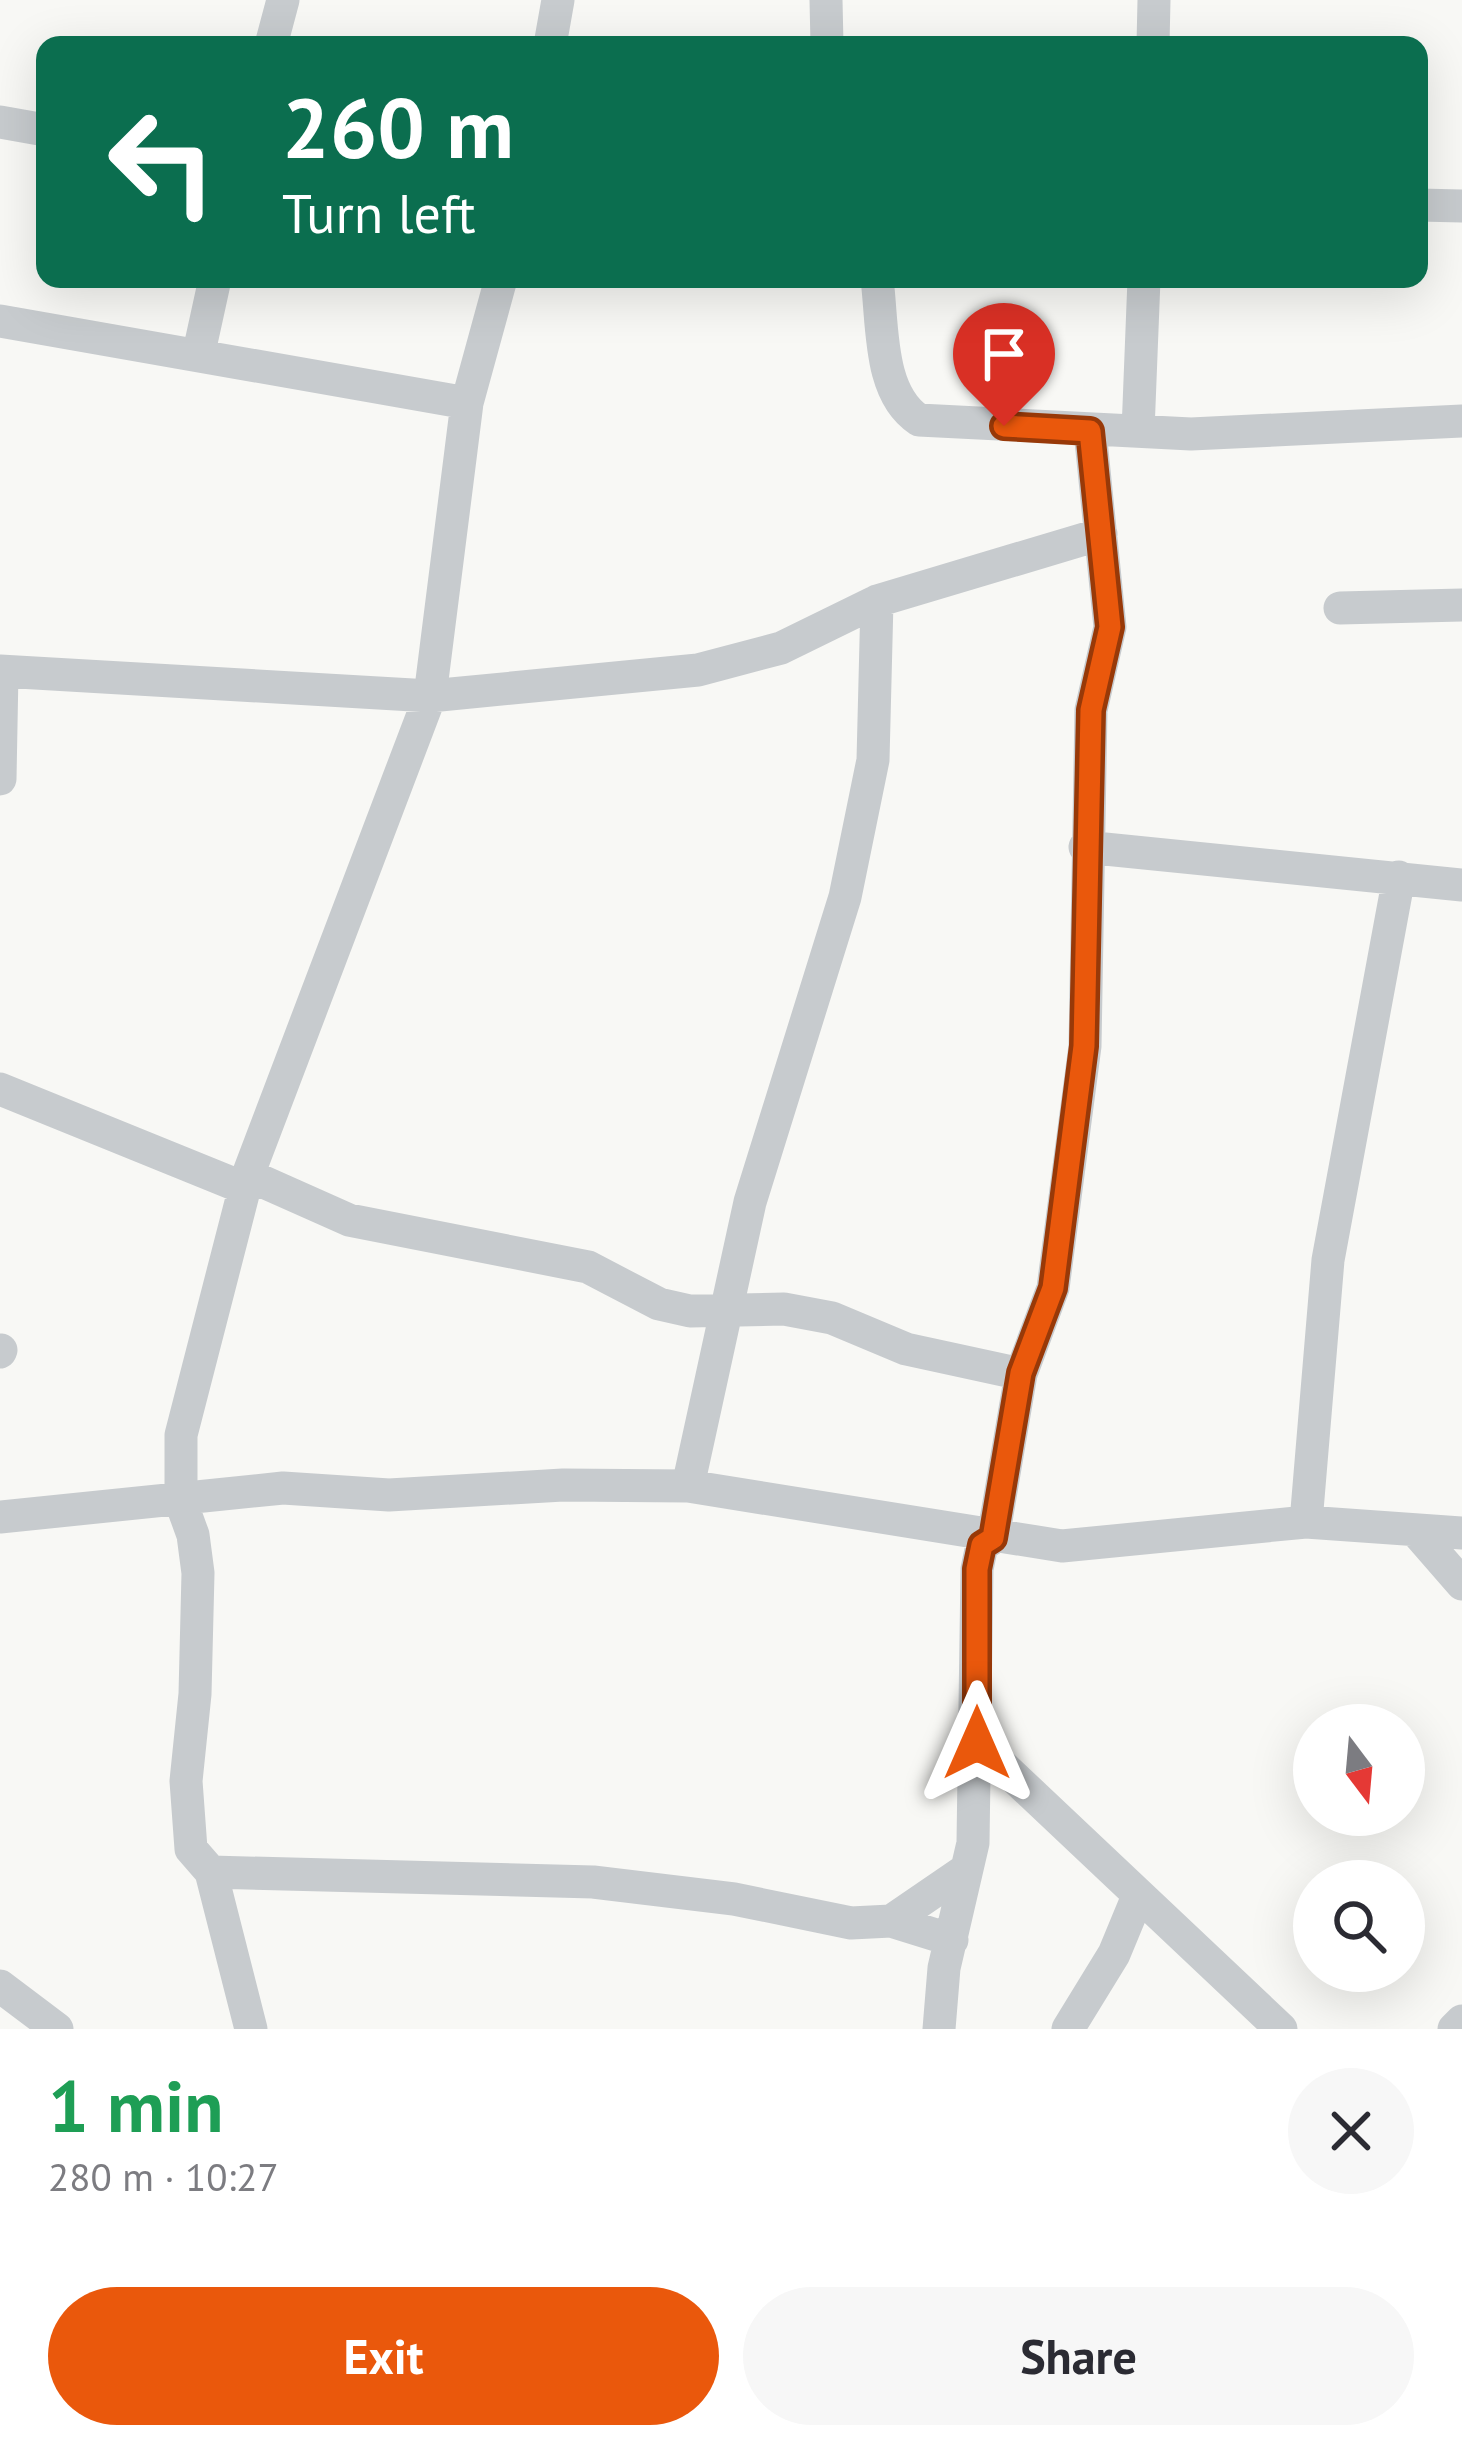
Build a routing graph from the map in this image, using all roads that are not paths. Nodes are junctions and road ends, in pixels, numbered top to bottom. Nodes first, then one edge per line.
1 (283, 0) edge
2 (558, 0) edge
3 (826, 0) edge
4 (1154, 0) edge
5 (273, 36) edge
6 (552, 36) edge
7 (827, 36) edge
8 (1153, 36) edge
9 (0, 122) edge
10 (36, 128) edge
11 (1428, 205) edge
12 (1462, 206) edge
13 (213, 288) edge
14 (499, 288) edge
15 (878, 288) edge
16 (1144, 288) edge
17 (0, 321) edge
18 (200, 352) junction
19 (467, 403) junction
20 (1462, 421) edge
21 (1138, 430) junction
22 (1090, 431) junction
23 (1101, 534) junction
24 (877, 601) junction
25 (1462, 605) edge
26 (1340, 608) dead end
27 (1, 672) edge
28 (430, 696) junction
29 (0, 779) edge
30 (1085, 847) junction
31 (1400, 878) junction
32 (1462, 885) edge
33 (0, 1088) edge
34 (246, 1182) junction
35 (728, 1307) junction
36 (1021, 1373) junction
37 (688, 1486) junction
38 (181, 1502) junction
39 (0, 1517) edge
40 (1306, 1522) junction
41 (1415, 1530) junction
42 (1462, 1533) edge
43 (993, 1538) junction
44 (1462, 1584) edge
45 (977, 1743) junction
46 (967, 1869) junction
47 (211, 1872) junction
48 (1138, 1896) junction
49 (891, 1921) junction
50 (952, 1940) junction
51 (0, 1986) edge
52 (1462, 2021) edge
53 (57, 2029) edge
54 (251, 2029) edge
55 (939, 2029) edge
56 (1068, 2029) edge
57 (1281, 2029) edge
58 (1454, 2029) edge

1 - 5 street
2 - 6 street
3 - 7 street
4 - 8 street
9 - 10 street
11 - 12 street
13 - 18 street
14 - 19 street
15 - 22 street
16 - 21 street
17 - 18 street
18 - 19 street
19 - 28 street
20 - 21 street
21 - 22 street
22 - 23 street
23 - 24 street
23 - 30 street
24 - 28 street
24 - 35 street
25 - 26 street
27 - 28 street
27 - 29 street
28 - 34 street
30 - 31 street
30 - 36 street
31 - 32 street
31 - 40 street
33 - 34 street
34 - 35 street
34 - 38 street
35 - 36 street
35 - 37 street
36 - 43 street
37 - 38 street
37 - 43 street
38 - 39 street
38 - 47 street
40 - 41 street
40 - 43 street
41 - 42 street
41 - 44 street
43 - 45 street
45 - 46 street
45 - 48 street
46 - 49 street
46 - 50 street
47 - 49 street
47 - 54 street
48 - 56 street
48 - 57 street
49 - 50 street
50 - 55 street
51 - 53 street
52 - 58 street

